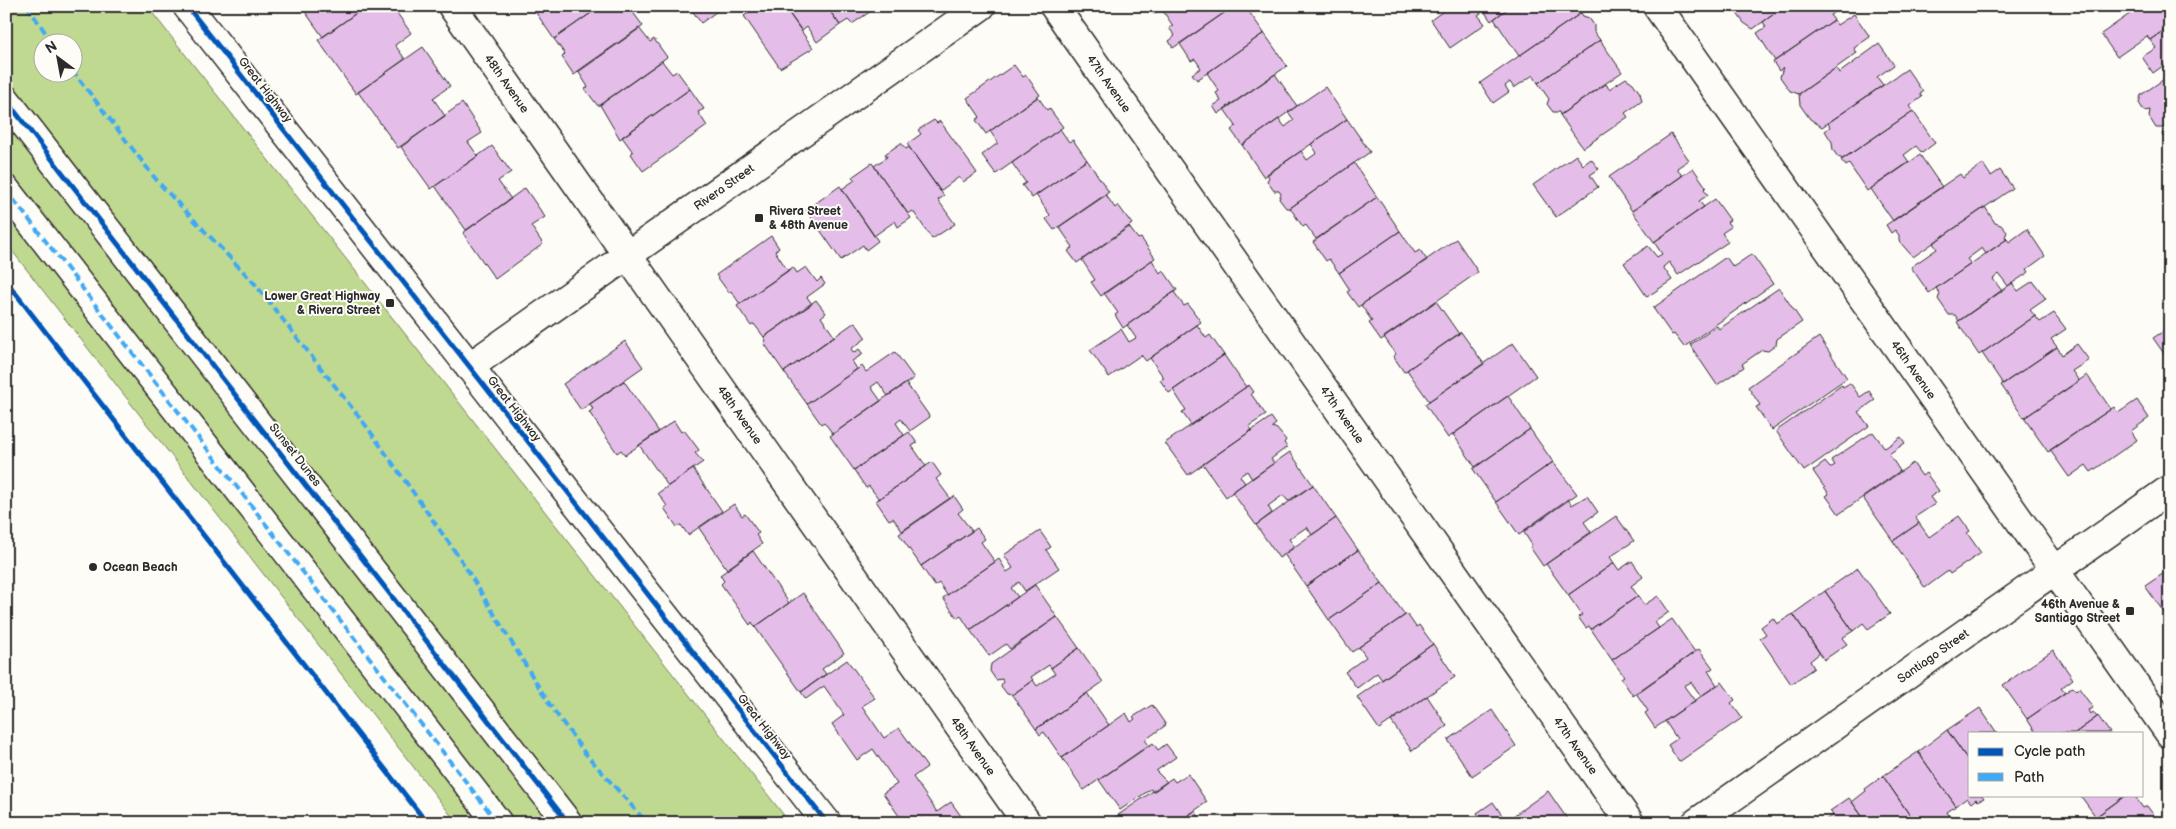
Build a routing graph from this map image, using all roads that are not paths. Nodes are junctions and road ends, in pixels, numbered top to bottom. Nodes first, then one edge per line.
1 (187, 6) edge
2 (452, 6) edge
3 (981, 6) edge
4 (1054, 6) edge
5 (1657, 6) edge
6 (6, 100) edge
7 (6, 190) edge
8 (628, 256) junction
9 (469, 367) junction
10 (2170, 489) edge
11 (2054, 570) junction
12 (2170, 734) edge
13 (498, 823) edge
14 (568, 823) edge
15 (827, 823) edge
16 (1028, 823) edge
17 (1630, 823) edge
18 (1696, 823) edge

1 - 9 street, Great Highway
2 - 8 street, 48th Avenue
3 - 8 street, Rivera Street
4 - 17 street, 47th Avenue
5 - 11 street, 46th Avenue
6 - 14 street, Sunset Dunes
7 - 13 street
8 - 9 street, Rivera Street
8 - 16 street, 48th Avenue
9 - 15 street, Great Highway
10 - 11 street, Santiago Street
11 - 12 street, 46th Avenue
11 - 18 street, Santiago Street

